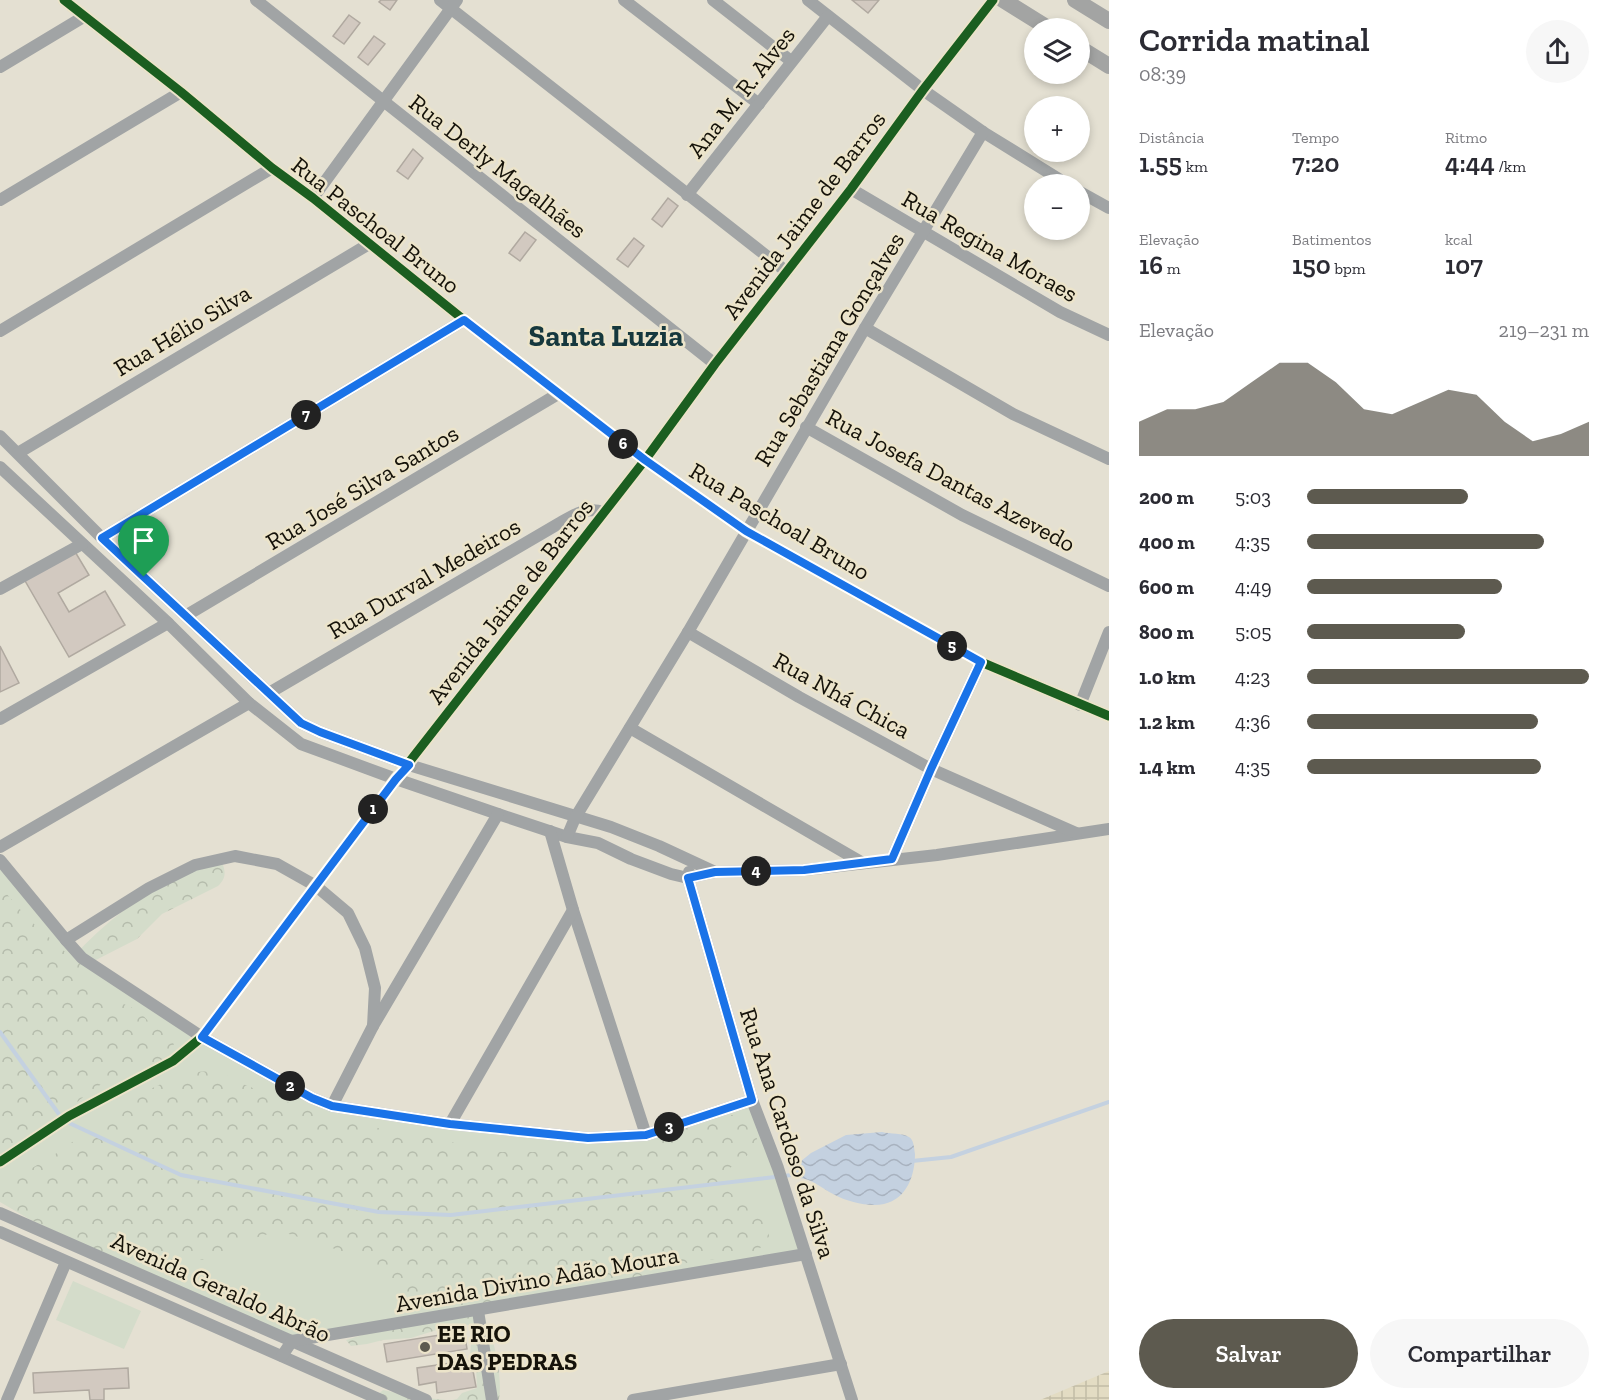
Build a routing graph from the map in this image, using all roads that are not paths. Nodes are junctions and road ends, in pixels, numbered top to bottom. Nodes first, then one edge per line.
1 (64, 0) edge
2 (256, 0) edge
3 (440, 0) edge
4 (624, 0) edge
5 (713, 0) edge
6 (808, 0) edge
7 (993, 0) edge
8 (1003, 0) edge
9 (1075, 0) edge
10 (454, 4) edge
11 (828, 15) junction
12 (85, 16) junction
13 (1032, 18) edge
14 (1109, 21) edge
15 (1090, 54) edge
16 (791, 62) junction
17 (1109, 66) edge
18 (0, 67) edge
19 (923, 90) junction
20 (181, 92) junction
21 (384, 102) junction
22 (759, 104) junction
23 (983, 132) junction
24 (272, 168) junction
25 (1051, 174) edge
26 (851, 189) junction
27 (687, 195) junction
28 (313, 198) junction
29 (1090, 198) edge
30 (0, 200) edge
31 (1109, 208) edge
32 (923, 232) junction
33 (369, 244) junction
34 (787, 272) junction
35 (464, 320) junction
36 (865, 328) junction
37 (0, 331) edge
38 (1109, 335) edge
39 (715, 364) junction
40 (558, 394) junction
41 (806, 427) junction
42 (0, 436) edge
43 (18, 453) junction
44 (1109, 459) edge
45 (645, 460) junction
46 (0, 467) edge
47 (603, 512) junction
48 (746, 531) junction
49 (102, 538) junction
50 (82, 544) junction
51 (1109, 586) edge
52 (0, 589) edge
53 (187, 615) junction
54 (168, 623) junction
55 (688, 632) junction
56 (1109, 632) edge
57 (981, 662) junction
58 (269, 693) junction
59 (249, 703) junction
60 (1080, 705) junction
61 (1109, 716) edge
62 (0, 719) edge
63 (630, 728) junction
64 (409, 765) junction
65 (931, 769) junction
66 (396, 779) junction
67 (498, 814) junction
68 (575, 818) junction
69 (1109, 829) edge
70 (550, 831) junction
71 (1077, 834) junction
72 (567, 837) junction
73 (0, 848) edge
74 (892, 859) junction
75 (0, 860) edge
76 (690, 861) junction
77 (861, 862) junction
78 (715, 872) junction
79 (688, 878) junction
80 (316, 886) junction
81 (573, 910) junction
82 (66, 940) junction
83 (373, 1026) junction
84 (202, 1037) junction
85 (752, 1100) junction
86 (332, 1106) junction
87 (450, 1124) junction
88 (646, 1135) junction
89 (0, 1162) edge
90 (0, 1213) edge
91 (0, 1232) edge
92 (806, 1254) junction
93 (66, 1262) junction
94 (478, 1311) junction
95 (291, 1341) junction
96 (282, 1356) junction
97 (841, 1364) junction
98 (378, 1399) edge
99 (8, 1400) edge
100 (426, 1400) edge
101 (492, 1400) edge
102 (633, 1400) edge
103 (852, 1400) edge

1 - 12 street, Rua Paschoal Bruno
2 - 21 street, Rua Derly Magalhães
3 - 10 street
4 - 22 street
5 - 16 street
6 - 11 street
7 - 19 street, Avenida Jaime de Barros
8 - 13 main road
9 - 14 main road
10 - 21 street
10 - 27 street
11 - 16 street, Ana M. R. Alves
11 - 19 street
12 - 18 street
12 - 20 street, Rua Paschoal Bruno
15 - 17 main road
16 - 22 street, Ana M. R. Alves
19 - 23 street
19 - 26 street, Avenida Jaime de Barros
20 - 24 street, Rua Paschoal Bruno
20 - 30 street
21 - 28 street
21 - 39 street, Rua Derly Magalhães
22 - 27 street, Ana M. R. Alves
23 - 25 street
23 - 32 street, Rua Sebastiana Gonçalves
24 - 28 street, Rua Paschoal Bruno
24 - 37 street
26 - 32 street, Rua Regina Moraes
26 - 34 street, Avenida Jaime de Barros
27 - 34 street
28 - 33 street, Rua Paschoal Bruno
29 - 31 street
32 - 36 street, Rua Sebastiana Gonçalves
32 - 38 street, Rua Regina Moraes
33 - 35 street, Rua Paschoal Bruno
33 - 43 street, Rua Hélio Silva
34 - 39 street, Avenida Jaime de Barros
35 - 40 street, Rua Paschoal Bruno
35 - 49 street
36 - 41 street, Rua Sebastiana Gonçalves
36 - 44 street
39 - 45 street, Avenida Jaime de Barros
40 - 45 street, Rua Paschoal Bruno
40 - 53 street, Rua José Silva Santos
41 - 48 street, Rua Sebastiana Gonçalves
41 - 51 street, Rua Josefa Dantas Azevedo
42 - 43 street
43 - 49 street
45 - 47 street, Avenida Jaime de Barros
45 - 48 street, Rua Paschoal Bruno
46 - 50 street
47 - 58 street, Rua Durval Medeiros
47 - 64 street, Avenida Jaime de Barros
48 - 55 street, Rua Sebastiana Gonçalves
48 - 57 street, Rua Paschoal Bruno
49 - 53 street
50 - 52 street
50 - 54 street
53 - 58 street
54 - 59 street
54 - 62 street
55 - 63 street, Rua Sebastiana Gonçalves
55 - 65 street, Rua Nhá Chica
56 - 60 street
57 - 60 street, Rua Paschoal Bruno
57 - 65 street
58 - 64 street
59 - 66 street
59 - 73 street
60 - 61 street, Rua Paschoal Bruno
63 - 68 street, Rua Sebastiana Gonçalves
63 - 77 street
64 - 66 street, Avenida Jaime de Barros
64 - 68 street
65 - 71 street, Rua Nhá Chica
65 - 74 street
66 - 67 street
66 - 80 street, Avenida Jaime de Barros
67 - 70 street
67 - 83 street
68 - 72 street, Rua Sebastiana Gonçalves
68 - 76 street
69 - 71 street
70 - 72 street
70 - 81 street
71 - 74 street
72 - 79 street
74 - 77 street
75 - 82 street
76 - 78 street
76 - 79 street
77 - 78 street
78 - 79 street
79 - 85 street, Rua Ana Cardoso da Silva
80 - 82 street
80 - 83 street
80 - 84 street, Avenida Jaime de Barros
81 - 87 street
81 - 88 street
82 - 84 street
83 - 86 street
84 - 86 street
84 - 89 street, Avenida Jaime de Barros
85 - 88 street
85 - 92 street, Rua Ana Cardoso da Silva
86 - 87 street
87 - 88 street
90 - 95 street, Avenida Geraldo Abrão
91 - 93 street, Avenida Geraldo Abrão
92 - 94 street, Avenida Divino Adão Moura
92 - 97 street, Rua Ana Cardoso da Silva
93 - 96 street, Avenida Geraldo Abrão
93 - 99 street
94 - 95 street, Avenida Divino Adão Moura
94 - 101 street
95 - 96 street
95 - 100 street, Avenida Geraldo Abrão
96 - 98 street, Avenida Geraldo Abrão
97 - 102 street
97 - 103 street, Rua Ana Cardoso da Silva

